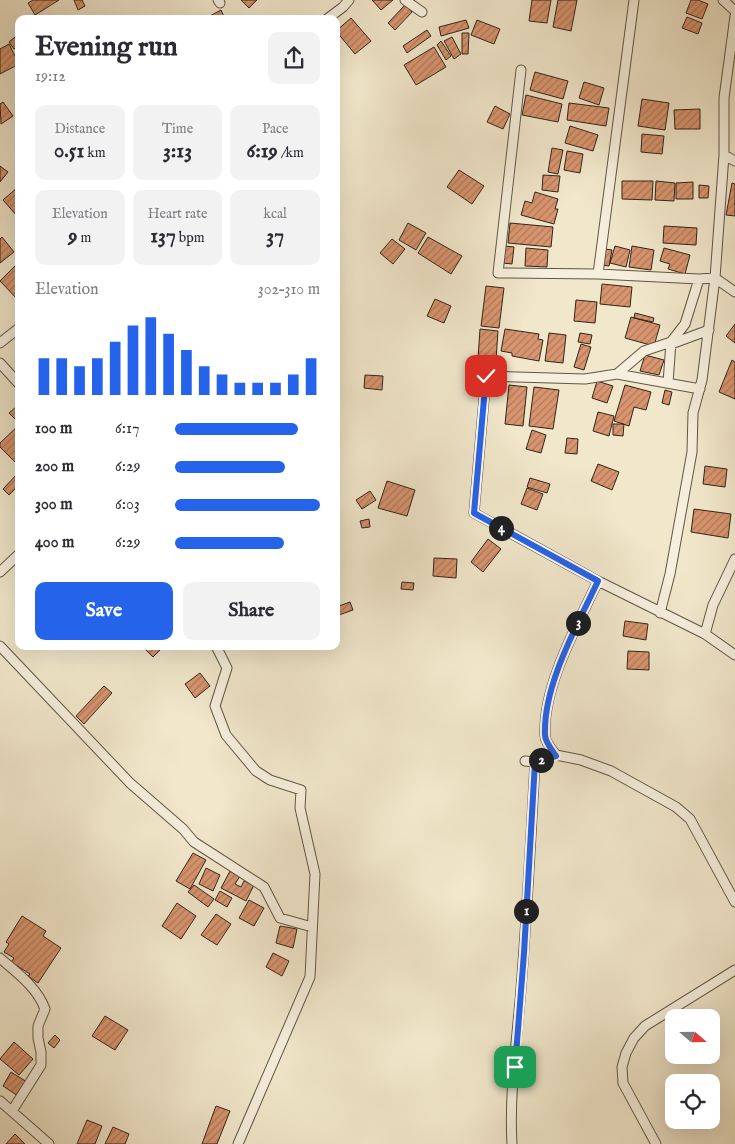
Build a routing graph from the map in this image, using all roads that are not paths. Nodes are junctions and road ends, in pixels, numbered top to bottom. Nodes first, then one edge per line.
1 (349, 0) edge
2 (405, 0) edge
3 (634, 0) edge
4 (723, 0) edge
5 (735, 11) edge
6 (422, 12) dead end
7 (332, 15) edge
8 (735, 16) edge
9 (521, 70) dead end
10 (724, 155) junction
11 (735, 161) edge
12 (598, 274) junction
13 (715, 278) junction
14 (698, 279) junction
15 (735, 292) edge
16 (708, 330) junction
17 (15, 331) edge
18 (0, 343) edge
19 (671, 343) junction
20 (0, 363) edge
21 (617, 374) junction
22 (15, 380) edge
23 (668, 383) junction
24 (700, 389) junction
25 (15, 558) edge
26 (735, 559) edge
27 (0, 572) edge
28 (598, 581) junction
29 (660, 613) junction
30 (705, 634) junction
31 (0, 646) edge
32 (219, 650) edge
33 (735, 655) edge
34 (556, 756) junction
35 (525, 761) dead end
36 (535, 762) junction
37 (735, 902) edge
38 (312, 927) junction
39 (0, 958) edge
40 (735, 970) edge
41 (0, 1101) edge
42 (12, 1111) junction
43 (49, 1144) edge
44 (238, 1144) edge
45 (512, 1144) edge
46 (656, 1144) edge

1 - 7 street
2 - 6 street
3 - 12 street
4 - 5 street
8 - 10 street
9 - 12 street
10 - 11 street
10 - 13 street
12 - 14 street
13 - 14 street
13 - 15 street
13 - 16 street
14 - 19 street
16 - 19 street
16 - 24 street
17 - 18 street
19 - 21 street
19 - 23 street
20 - 22 street
21 - 23 street
21 - 28 street
23 - 24 street
24 - 29 street
25 - 27 street
26 - 30 street
28 - 29 street
28 - 34 street
29 - 30 street
30 - 33 street
31 - 38 street
32 - 38 street
34 - 36 street
34 - 37 street
35 - 36 street
36 - 45 street
38 - 44 street
39 - 42 street
40 - 46 street
41 - 42 street
42 - 43 street

